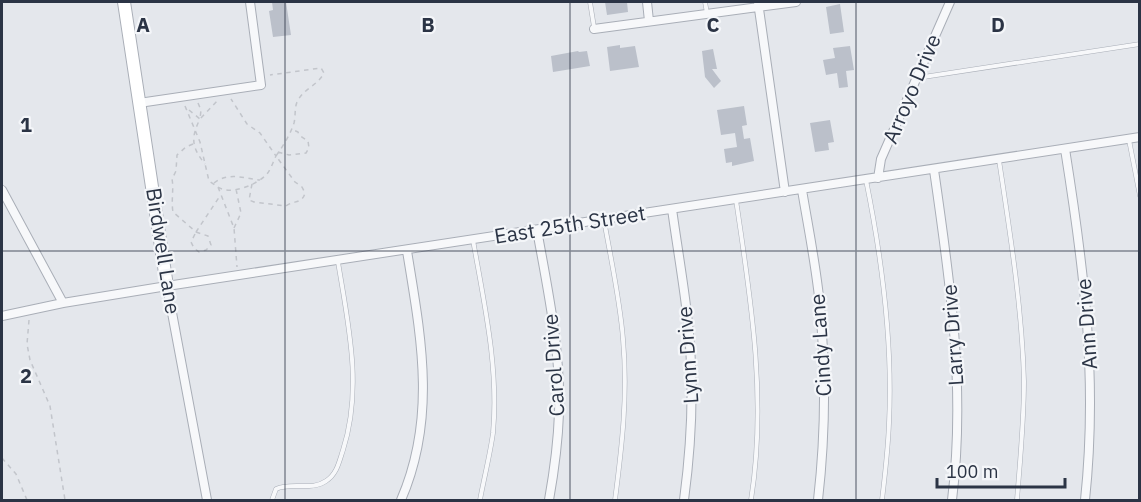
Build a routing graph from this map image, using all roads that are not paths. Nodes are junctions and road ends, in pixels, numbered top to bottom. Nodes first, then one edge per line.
1 (124, 2) edge
2 (250, 2) edge
3 (590, 2) edge
4 (647, 2) edge
5 (705, 2) edge
6 (796, 2) edge
7 (950, 2) edge
8 (758, 4) edge
9 (707, 14) junction
10 (650, 21) junction
11 (594, 29) joint
12 (1140, 44) edge
13 (916, 78) junction
14 (140, 104) junction
15 (1140, 137) edge
16 (1128, 139) junction
17 (1065, 149) junction
18 (998, 160) junction
19 (934, 170) junction
20 (878, 178) junction
21 (866, 180) junction
22 (2, 189) edge
23 (802, 190) junction
24 (785, 192) junction
25 (1140, 196) edge
26 (736, 200) junction
27 (672, 209) junction
28 (604, 220) junction
29 (537, 230) junction
30 (473, 240) junction
31 (407, 251) junction
32 (338, 261) junction
33 (167, 286) junction
34 (63, 303) junction
35 (2, 316) edge
36 (207, 501) edge
37 (272, 501) edge
38 (401, 501) edge
39 (480, 501) edge
40 (549, 501) edge
41 (615, 501) edge
42 (684, 501) edge
43 (751, 501) edge
44 (818, 501) edge
45 (882, 501) edge
46 (951, 501) edge
47 (1017, 501) edge
48 (1085, 501) edge

1 - 14 street, Birdwell Lane
2 - 14 street
3 - 11 lane
4 - 10 street
5 - 9 lane
6 - 8 street
7 - 13 street, Arroyo Drive
8 - 9 street
8 - 24 street
9 - 10 street
10 - 11 street
12 - 13 lane
13 - 20 street, Arroyo Drive
14 - 33 street, Birdwell Lane
15 - 16 street, East 25th Street
16 - 17 street, East 25th Street
16 - 25 lane
17 - 18 street, East 25th Street
17 - 48 street, Ann Drive
18 - 19 street, East 25th Street
18 - 47 lane
19 - 20 street, East 25th Street
19 - 46 street, Larry Drive
20 - 21 street, East 25th Street
21 - 23 street, East 25th Street
21 - 45 lane
22 - 34 street
23 - 24 street, East 25th Street
23 - 44 street, Cindy Lane
24 - 26 street, East 25th Street
26 - 27 street, East 25th Street
26 - 43 lane
27 - 28 street, East 25th Street
27 - 42 street, Lynn Drive
28 - 29 street, East 25th Street
28 - 41 lane
29 - 30 street, East 25th Street
29 - 40 street, Carol Drive
30 - 31 street, East 25th Street
30 - 39 lane
31 - 32 street, East 25th Street
31 - 38 street
32 - 33 street, East 25th Street
32 - 37 lane
33 - 34 street, East 25th Street
33 - 36 street, Birdwell Lane
34 - 35 street, East 25th Street

